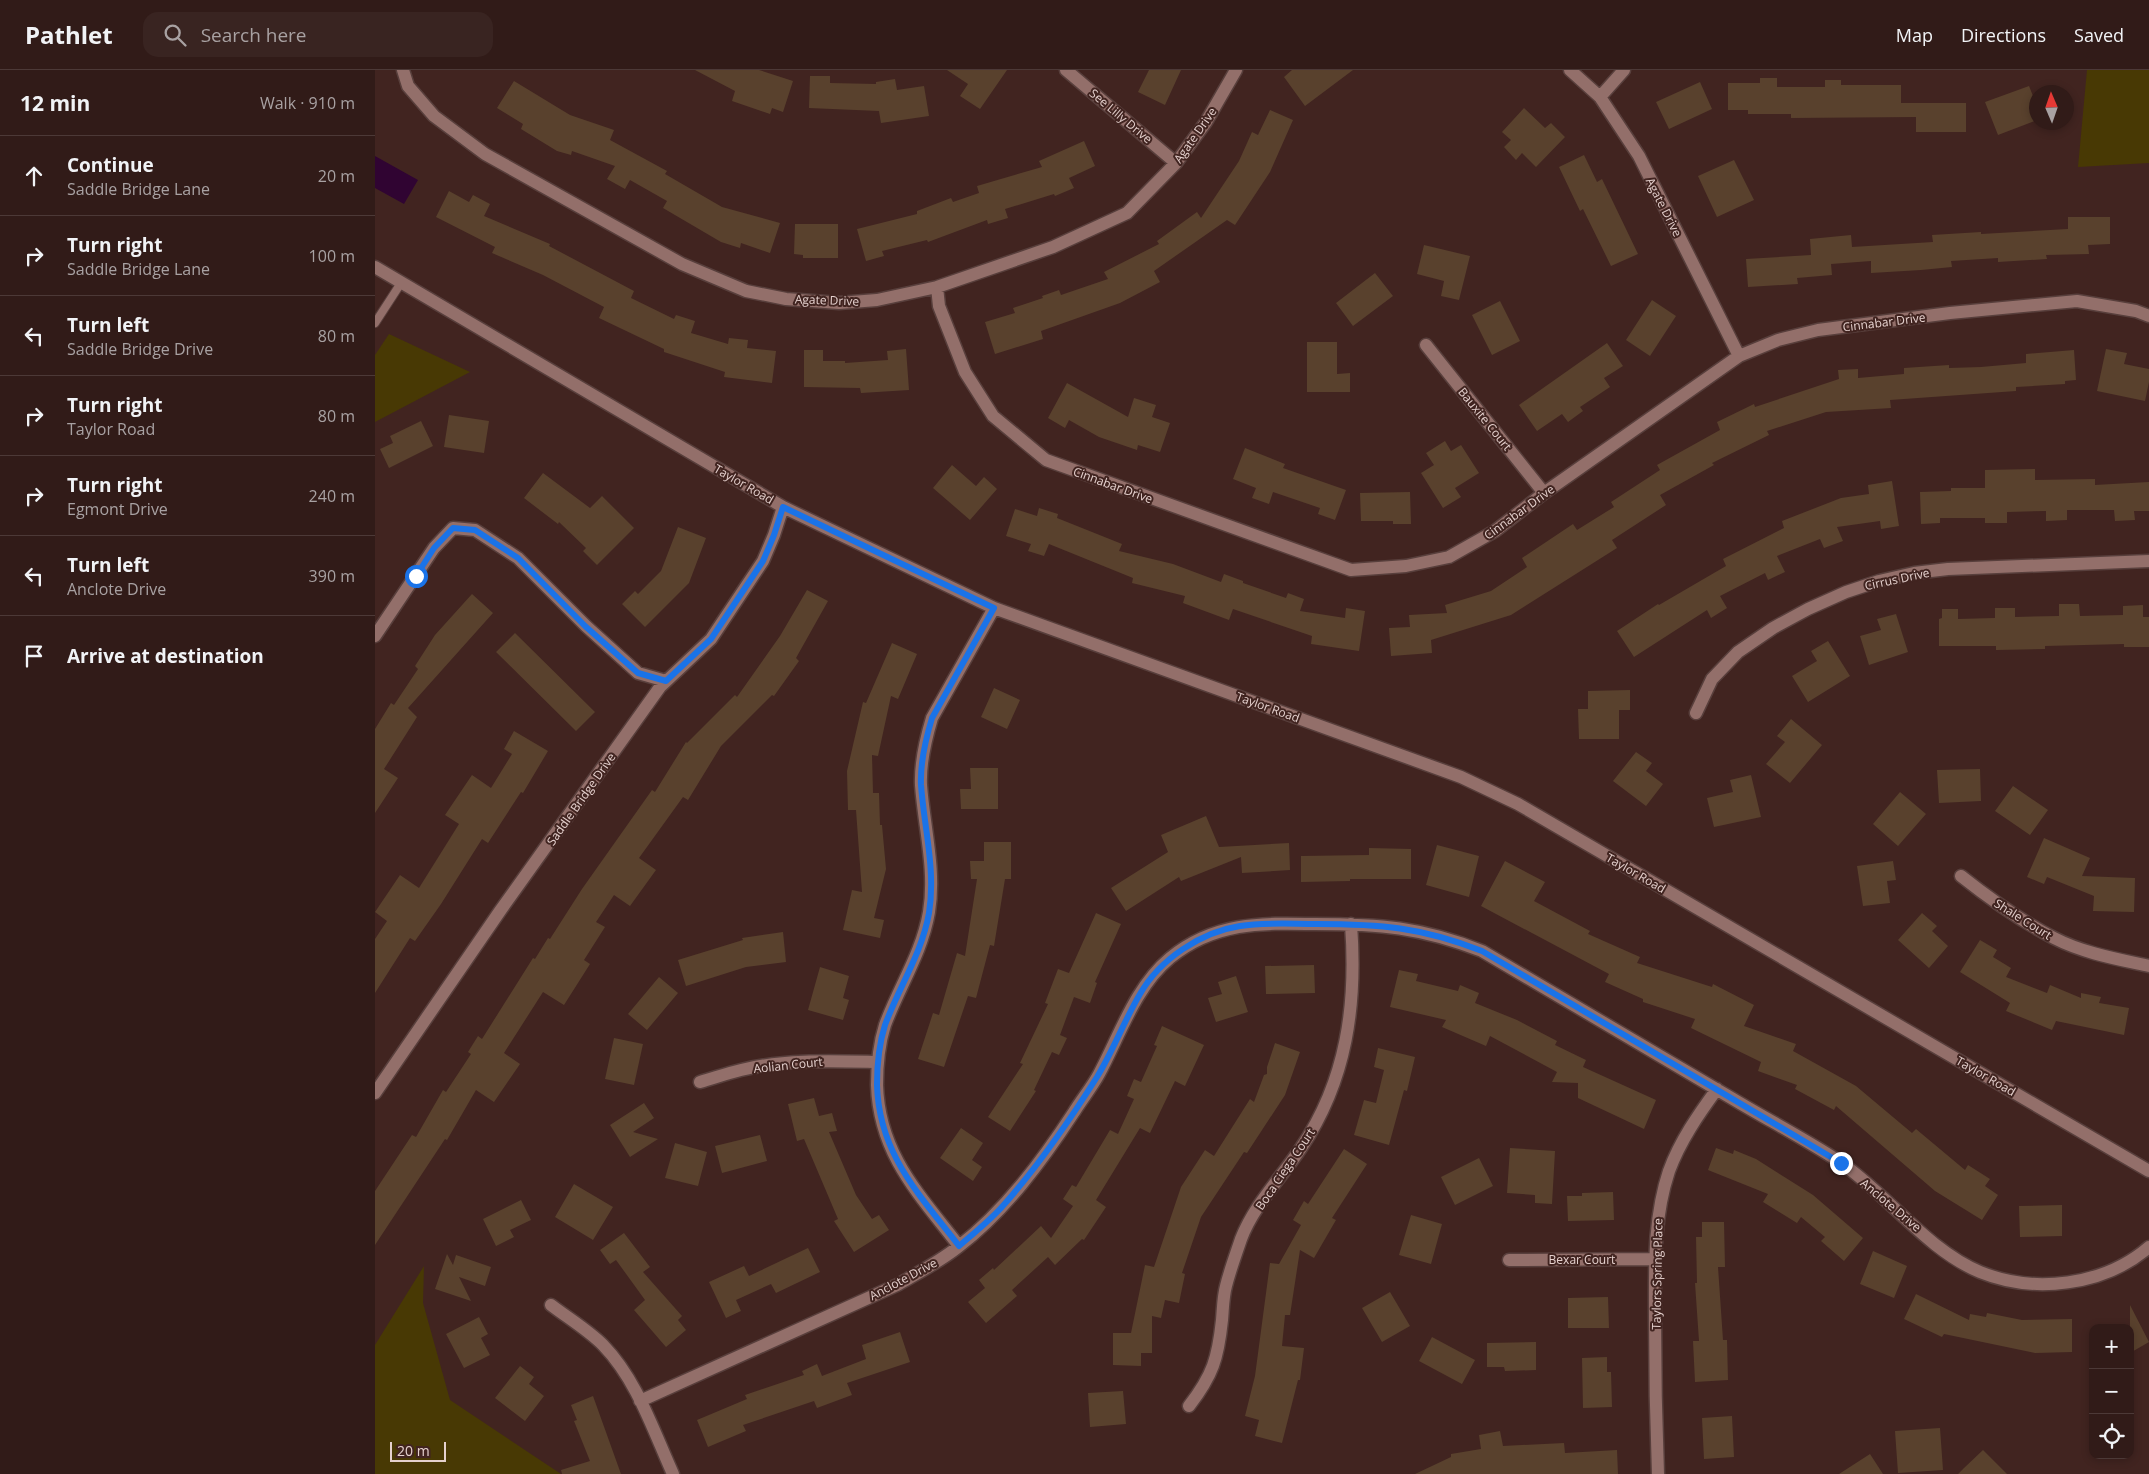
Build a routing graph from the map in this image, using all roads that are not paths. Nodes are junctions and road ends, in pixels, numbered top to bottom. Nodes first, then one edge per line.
1 (403, 70) edge
2 (1066, 70) edge
3 (1236, 70) edge
4 (1570, 70) edge
5 (1624, 70) edge
6 (1600, 97) junction
7 (1176, 163) junction
8 (375, 267) edge
9 (401, 283) junction
10 (937, 287) junction
11 (2149, 316) edge
12 (375, 322) edge
13 (1426, 345) dead end
14 (1739, 356) junction
15 (1544, 493) junction
16 (783, 507) junction
17 (2149, 561) edge
18 (994, 608) junction
19 (375, 636) edge
20 (666, 681) junction
21 (1696, 713) dead end
22 (1961, 876) dead end
23 (1351, 924) junction
24 (2149, 966) edge
25 (877, 1062) junction
26 (701, 1082) dead end
27 (1717, 1089) junction
28 (375, 1093) edge
29 (2149, 1171) edge
30 (959, 1246) junction
31 (2149, 1247) edge
32 (1655, 1259) junction
33 (1509, 1260) dead end
34 (551, 1305) dead end
35 (640, 1401) junction
36 (1189, 1406) dead end
37 (673, 1474) edge
38 (1659, 1474) edge

1 - 10 street, Agate Drive
2 - 7 street, See Lilly Drive
3 - 7 street, Agate Drive
4 - 6 street, Agate Drive
5 - 6 street
6 - 14 street, Agate Drive
7 - 10 street, Agate Drive
8 - 9 street, Taylor Road
9 - 12 lane
9 - 16 street, Taylor Road
10 - 15 street, Cinnabar Drive
11 - 14 street, Cinnabar Drive
13 - 15 street, Bauxite Court
14 - 15 street, Cinnabar Drive
16 - 18 street, Taylor Road
16 - 20 street, Saddle Bridge Drive
17 - 21 street, Cirrus Drive
18 - 25 street
18 - 29 street, Taylor Road
19 - 20 street
20 - 28 street, Saddle Bridge Drive
22 - 24 street, Shale Court
23 - 27 street, Anclote Drive
23 - 30 street, Anclote Drive
23 - 36 street, Boca Ciega Court
25 - 26 street, Aolian Court
25 - 30 street
27 - 31 street, Anclote Drive
27 - 32 street, Taylors Spring Place
30 - 35 street, Anclote Drive
32 - 33 street, Bexar Court
32 - 38 street, Taylors Spring Place
34 - 35 street
35 - 37 street

